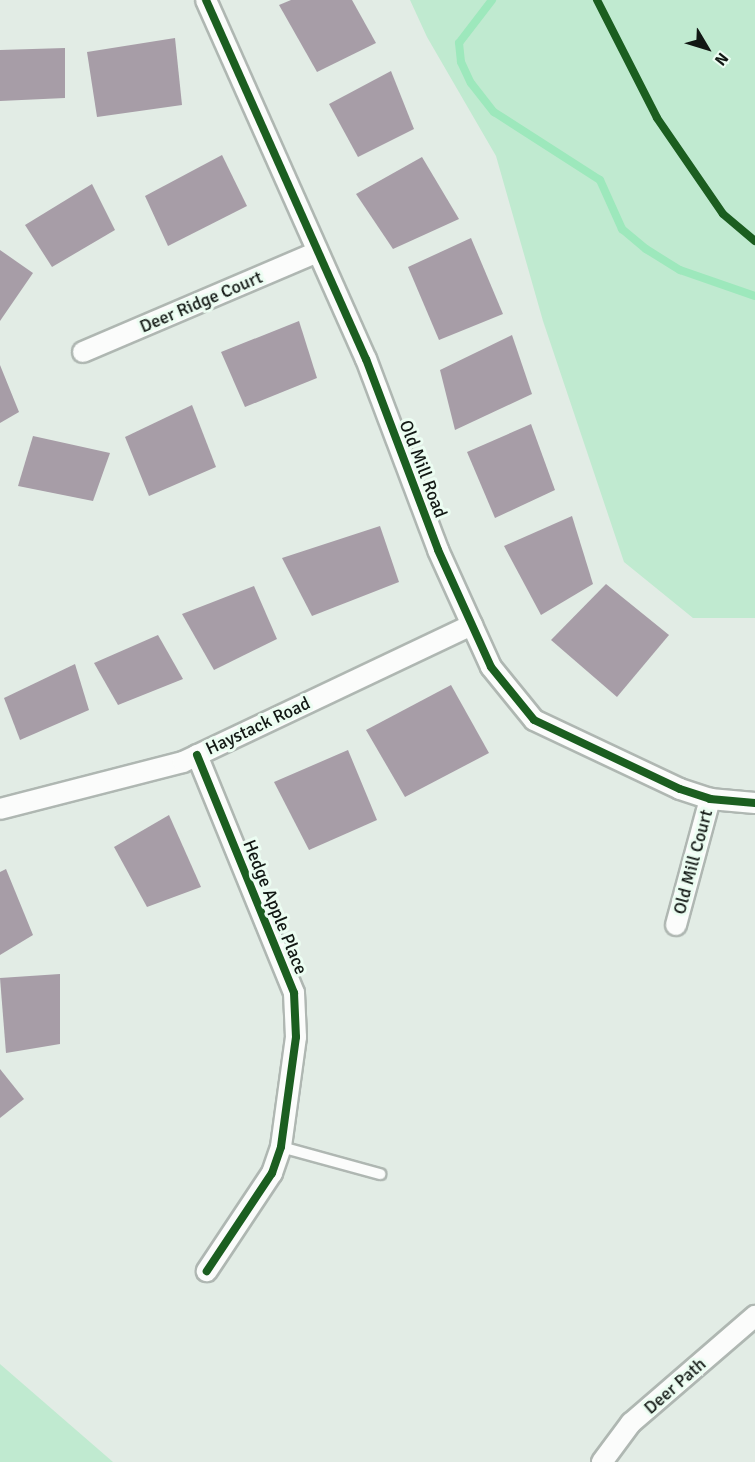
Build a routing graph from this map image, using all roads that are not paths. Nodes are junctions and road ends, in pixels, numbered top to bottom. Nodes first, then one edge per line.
1 (206, 0) edge
2 (318, 252) junction
3 (83, 352) dead end
4 (472, 625) junction
5 (197, 755) junction
6 (710, 799) junction
7 (755, 803) edge
8 (0, 809) edge
9 (676, 925) dead end
10 (281, 1147) junction
11 (380, 1174) dead end
12 (207, 1271) dead end
13 (755, 1316) edge
14 (602, 1462) edge

1 - 2 street, Old Mill Road
2 - 3 street, Deer Ridge Court
2 - 4 street, Old Mill Road
4 - 5 street, Haystack Road
4 - 6 street, Old Mill Road
5 - 8 street, Haystack Road
5 - 10 street, Hedge Apple Place
6 - 7 street, Old Mill Road
6 - 9 street, Old Mill Court
10 - 11 lane
10 - 12 street, Hedge Apple Place
13 - 14 street, Deer Path

